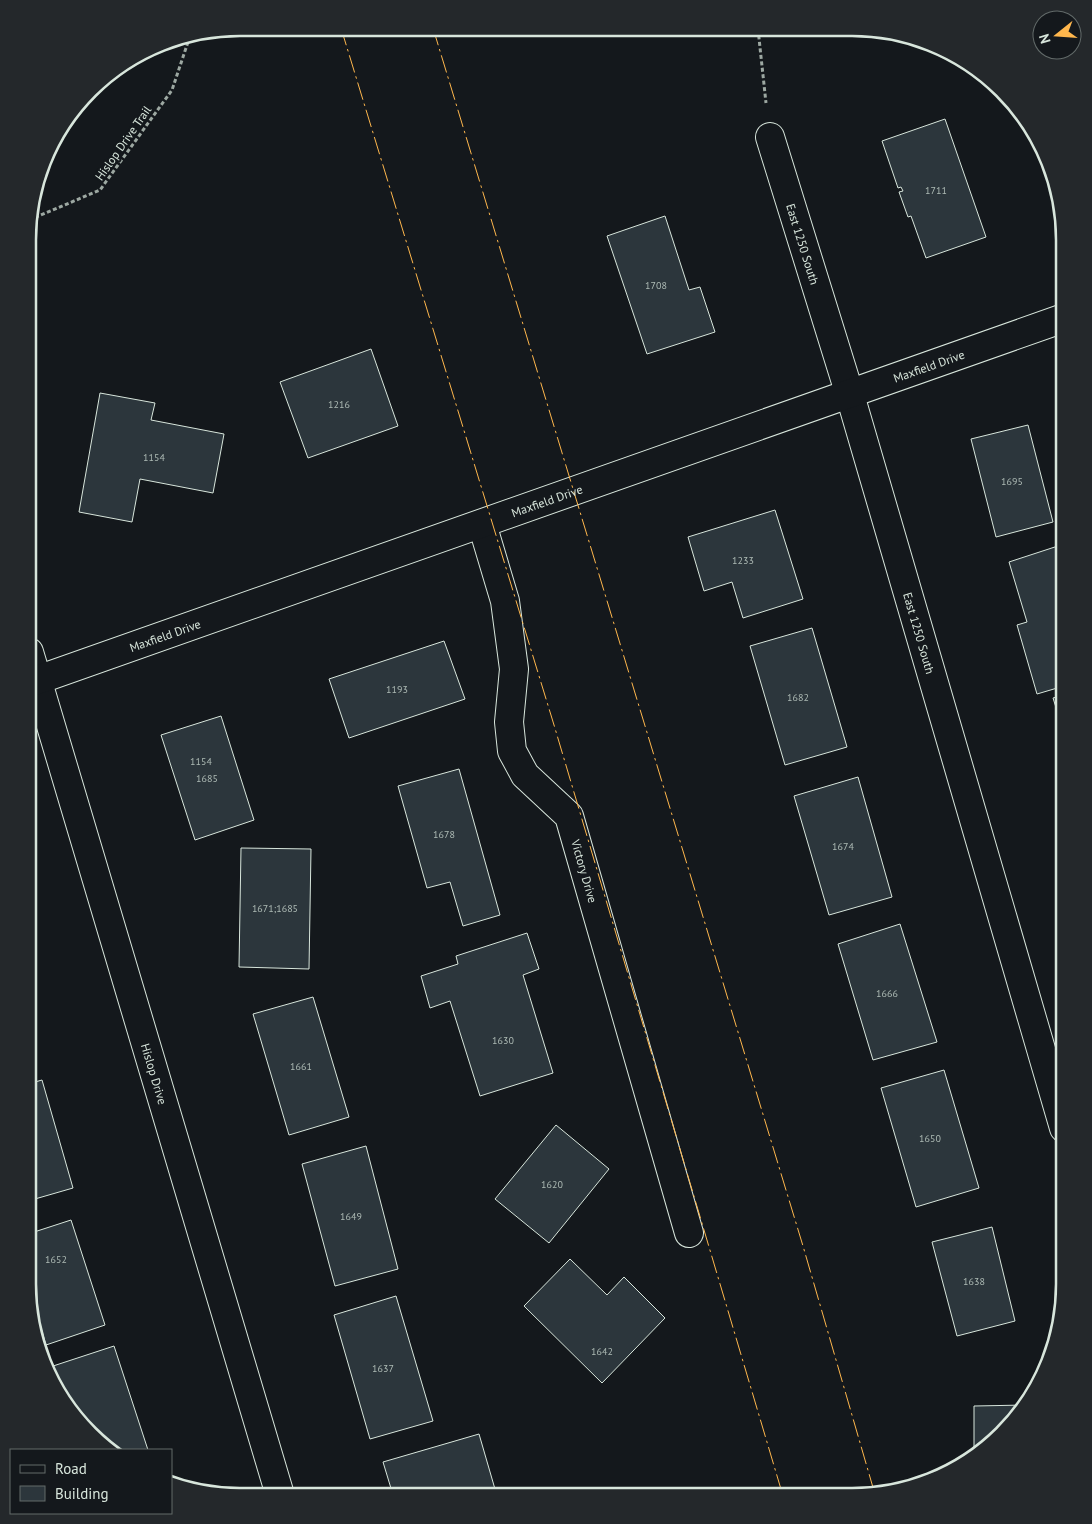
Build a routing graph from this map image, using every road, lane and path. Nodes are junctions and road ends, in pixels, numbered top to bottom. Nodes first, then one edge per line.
1 (759, 36) edge
2 (188, 43) edge
3 (770, 137) joint
4 (38, 216) edge
5 (1056, 321) edge
6 (850, 395) junction
7 (482, 524) junction
8 (36, 681) edge
9 (36, 692) edge
10 (1056, 1101) edge
11 (690, 1233) dead end
12 (278, 1488) edge

1 - 3 path
2 - 4 path, Hislop Drive Trail
3 - 6 street, East 1250 South
5 - 6 street, Maxfield Drive
6 - 7 street, Maxfield Drive
6 - 10 street, East 1250 South
7 - 8 street, Maxfield Drive
7 - 11 street, Victory Drive
9 - 12 street, Hislop Drive

